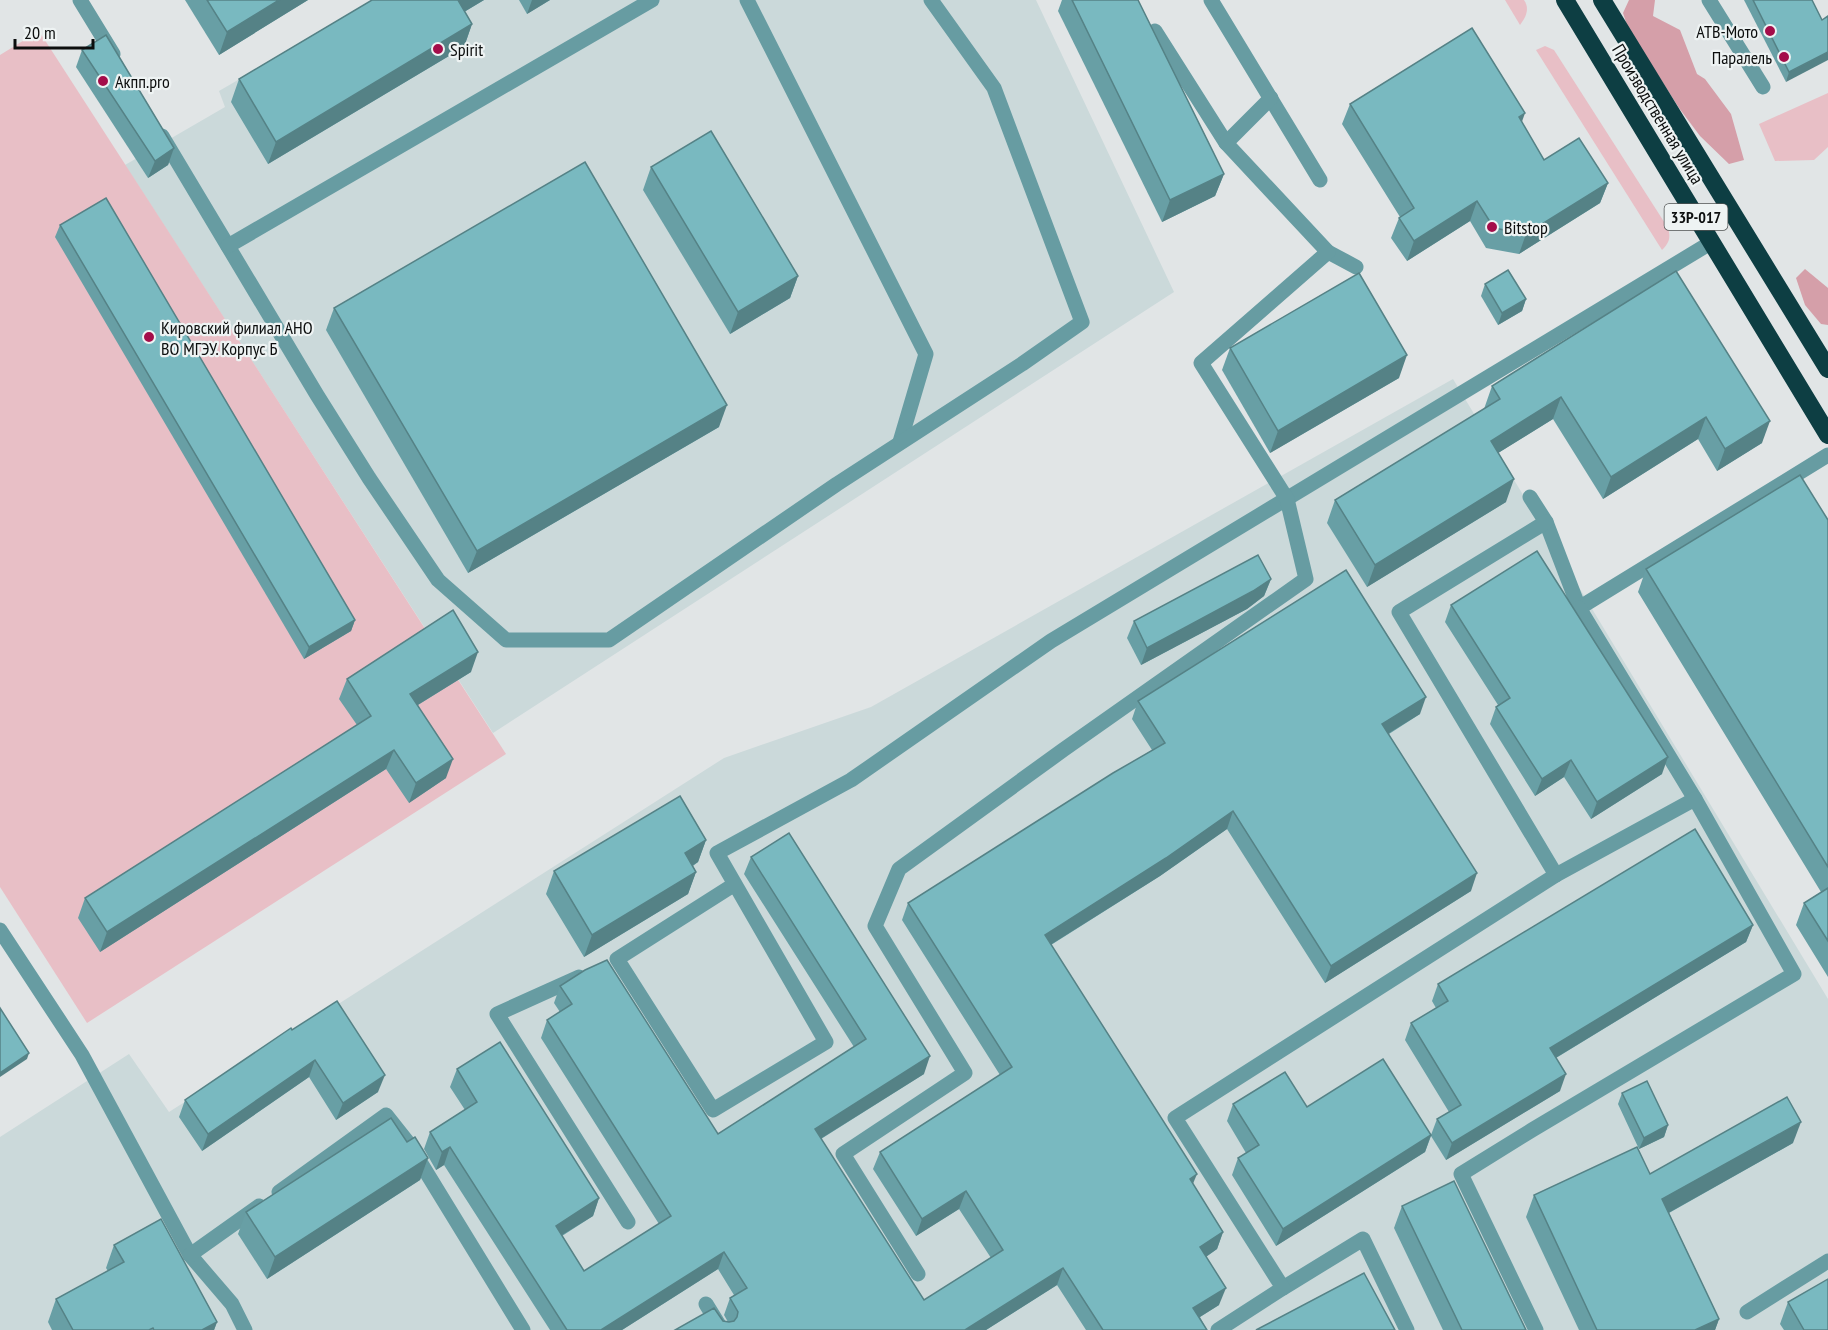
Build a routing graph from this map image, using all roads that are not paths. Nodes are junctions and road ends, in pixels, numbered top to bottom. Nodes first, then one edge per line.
1 (80, 0) edge
2 (652, 0) edge
3 (747, 0) edge
4 (931, 0) edge
5 (1211, 0) edge
6 (1565, 0) edge
7 (1602, 0) edge
8 (1709, 0) edge
9 (1155, 31) edge
10 (123, 72) edge
11 (1763, 87) dead end
12 (1270, 98) junction
13 (154, 123) edge
14 (1226, 143) junction
15 (1320, 180) dead end
16 (1712, 242) junction
17 (228, 246) junction
18 (1328, 252) junction
19 (1356, 267) dead end
20 (1828, 369) edge
21 (1828, 435) edge
22 (900, 442) junction
23 (1828, 454) edge
24 (1530, 497) dead end
25 (1287, 499) junction
26 (1546, 522) junction
27 (1579, 608) junction
28 (1695, 799) junction
29 (1556, 875) junction
30 (735, 884) junction
31 (0, 930) edge
32 (607, 964) junction
33 (628, 1222) dead end
34 (190, 1255) junction
35 (1828, 1261) edge
36 (918, 1274) dead end
37 (1283, 1288) junction
38 (705, 1304) dead end
39 (1747, 1312) dead end
40 (245, 1330) edge
41 (523, 1330) edge
42 (722, 1330) edge
43 (1218, 1330) edge
44 (1407, 1330) edge
45 (1536, 1330) edge

1 - 10 lane
2 - 17 lane
3 - 22 lane
4 - 22 lane
5 - 12 lane
6 - 16 highway, Производственная улица / 33Р-017
7 - 20 highway, Производственная улица / 33Р-017
8 - 11 lane
9 - 14 lane
12 - 14 lane
12 - 15 lane
13 - 17 lane
14 - 18 lane
16 - 21 highway, Производственная улица / 33Р-017
16 - 25 lane
17 - 22 lane
18 - 19 lane
18 - 25 lane
23 - 27 lane
24 - 26 lane
25 - 30 lane
25 - 36 lane
26 - 27 lane
26 - 29 lane
27 - 28 lane
28 - 29 lane
28 - 45 lane
29 - 37 lane
30 - 32 lane
30 - 32 lane
31 - 34 lane
32 - 33 lane
34 - 40 lane
34 - 41 lane
35 - 39 lane
37 - 43 lane
37 - 44 lane
38 - 42 lane

